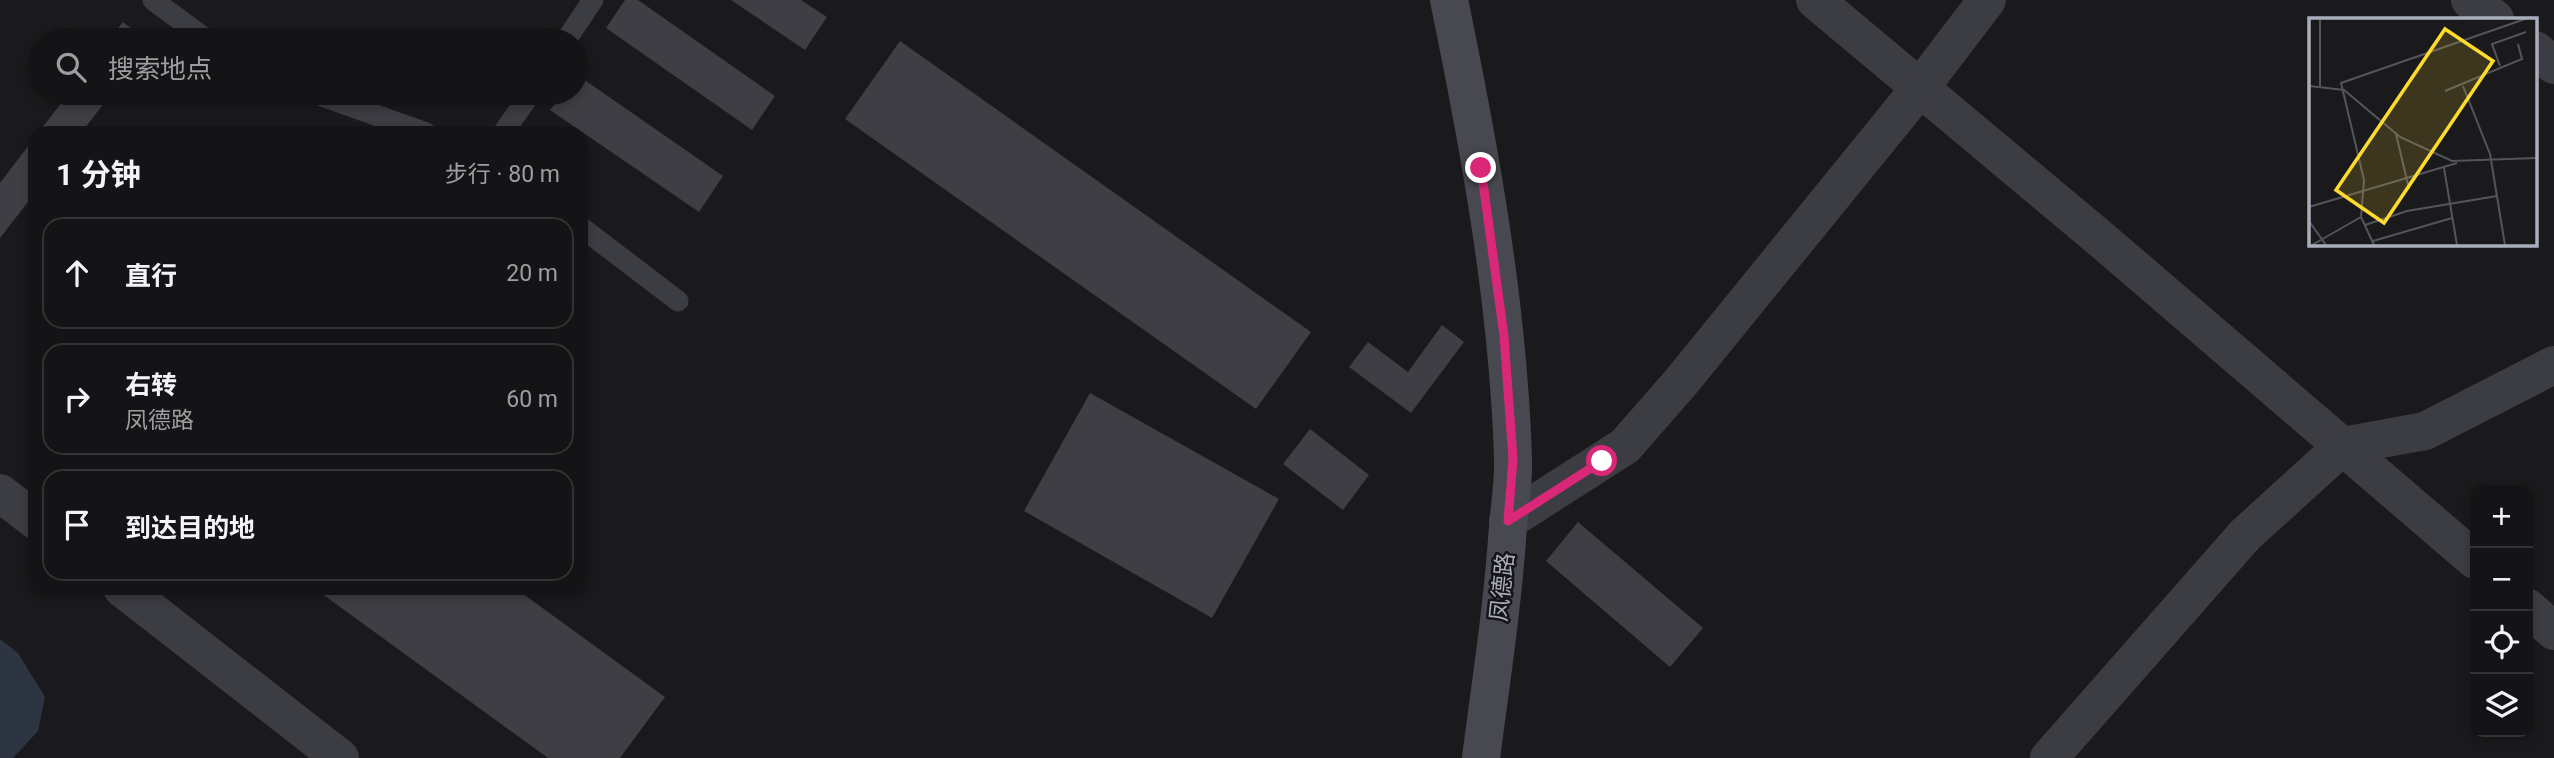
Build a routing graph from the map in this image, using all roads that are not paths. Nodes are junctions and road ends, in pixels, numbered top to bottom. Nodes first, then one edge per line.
1 (153, 0) edge
2 (593, 0) edge
3 (1449, 0) edge
4 (1815, 0) edge
5 (1987, 0) edge
6 (2470, 0) edge
7 (2494, 18) edge
8 (191, 28) edge
9 (574, 28) edge
10 (2536, 51) edge
11 (2554, 65) edge
12 (1920, 88) junction
13 (348, 105) edge
14 (523, 105) edge
15 (406, 126) edge
16 (508, 126) edge
17 (588, 231) edge
18 (678, 301) dead end
19 (2554, 365) edge
20 (2343, 446) junction
21 (0, 493) edge
22 (28, 515) edge
23 (1508, 521) junction
24 (2470, 557) edge
25 (131, 595) edge
26 (2531, 611) edge
27 (2554, 631) edge
28 (340, 758) edge
29 (1481, 758) edge
30 (2049, 758) edge

1 - 8 lane
2 - 9 lane
3 - 23 main road, 凤德路
4 - 12 street
5 - 12 street
6 - 7 street
10 - 11 street
12 - 20 street
12 - 23 street
13 - 15 lane
14 - 16 lane
17 - 18 lane
19 - 20 street
20 - 24 street
20 - 30 street
21 - 22 street
23 - 29 main road, 凤德路
25 - 28 street
26 - 27 street

